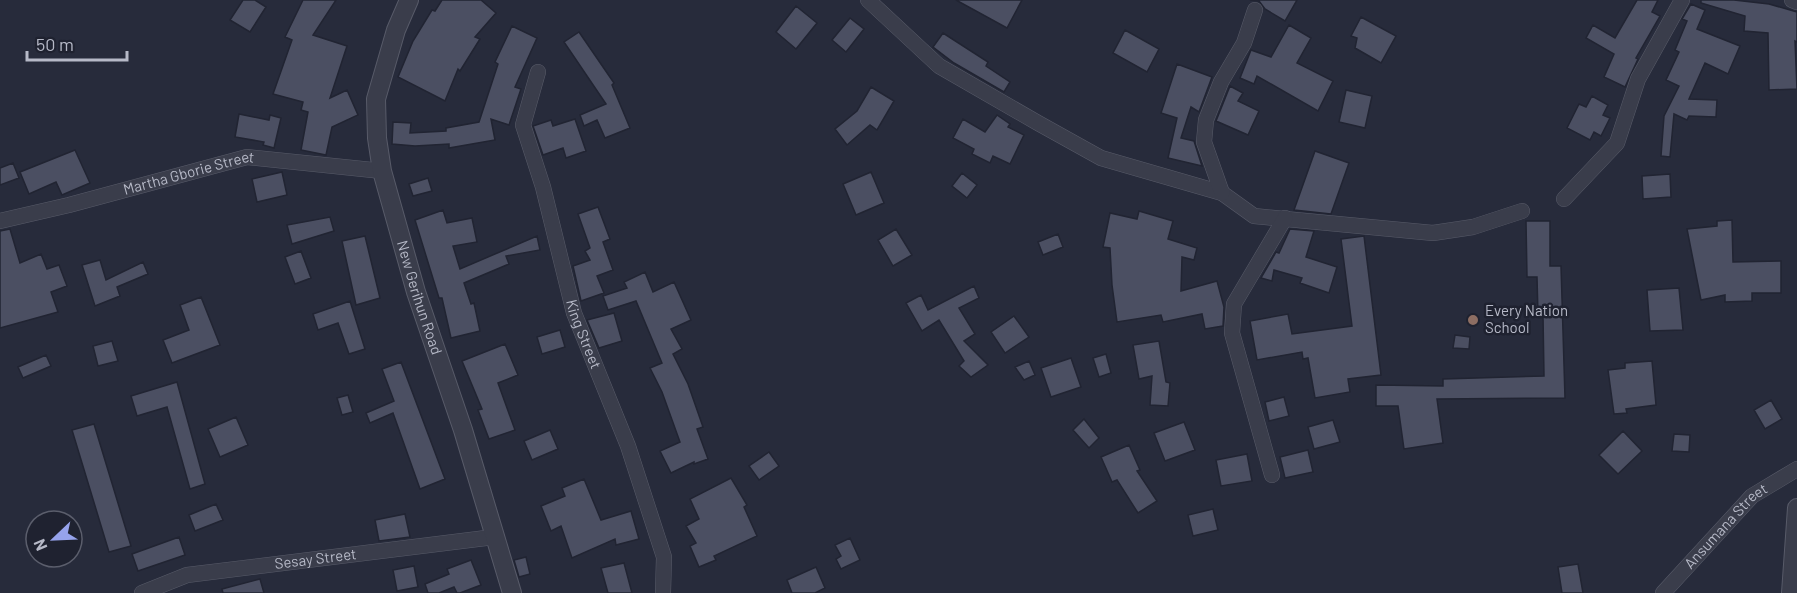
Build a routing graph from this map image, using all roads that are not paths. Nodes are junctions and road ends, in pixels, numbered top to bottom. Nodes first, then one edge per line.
1 (409, 0) edge
2 (868, 0) edge
3 (1682, 0) edge
4 (1792, 0) edge
5 (1797, 2) edge
6 (1255, 10) dead end
7 (538, 72) dead end
8 (382, 171) junction
9 (1222, 193) junction
10 (1564, 199) dead end
11 (1522, 211) dead end
12 (1285, 218) junction
13 (0, 221) edge
14 (1797, 469) edge
15 (1272, 475) dead end
16 (1797, 508) edge
17 (494, 537) junction
18 (142, 593) edge
19 (512, 593) edge
20 (663, 593) edge
21 (1663, 593) edge
22 (1791, 593) edge

1 - 8 street, New Gerihun Road
2 - 9 street
3 - 10 street
4 - 5 street
6 - 9 street
7 - 20 street, King Street
8 - 13 street, Martha Gborie Street
8 - 17 street, New Gerihun Road
9 - 12 street
11 - 12 street
12 - 15 street
14 - 21 street, Ansumana Street
16 - 22 street
17 - 18 street, Sesay Street
17 - 19 street, New Gerihun Road

